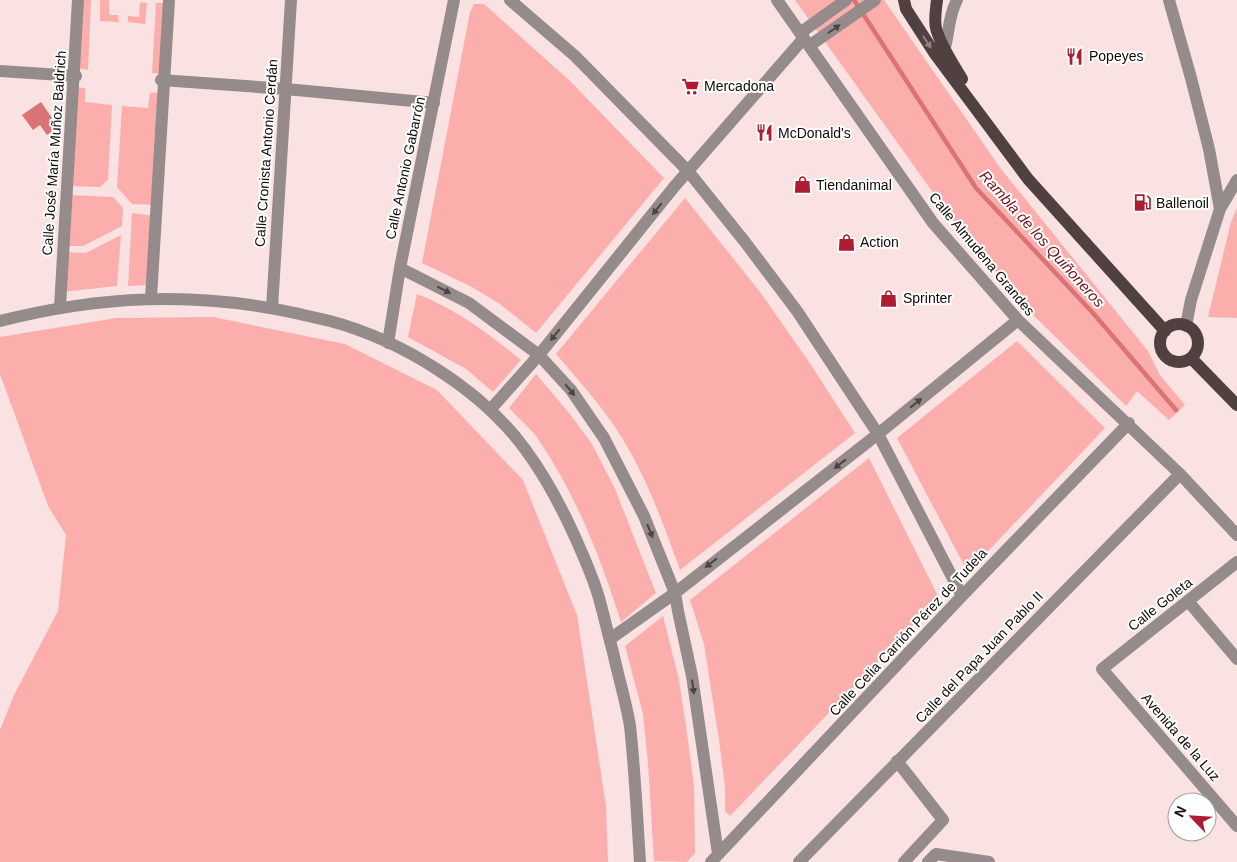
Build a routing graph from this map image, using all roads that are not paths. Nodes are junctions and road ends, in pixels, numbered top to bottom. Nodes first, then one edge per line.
1 (78, 0) edge
2 (169, 0) edge
3 (291, 0) edge
4 (454, 0) edge
5 (510, 0) edge
6 (777, 0) edge
7 (846, 0) edge
8 (904, 0) edge
9 (937, 0) edge
10 (957, 0) edge
11 (1169, 0) edge
12 (872, 2) edge
13 (804, 39) junction
14 (945, 47) junction
15 (0, 70) edge
16 (75, 76) junction
17 (163, 80) junction
18 (286, 89) junction
19 (434, 103) junction
20 (980, 113) junction
21 (688, 171) junction
22 (1237, 180) edge
23 (1220, 209) junction
24 (400, 268) junction
25 (151, 298) junction
26 (60, 307) junction
27 (272, 308) junction
28 (1018, 320) junction
29 (0, 321) edge
30 (1186, 326) junction
31 (1165, 331) junction
32 (388, 343) junction
33 (539, 355) junction
34 (1191, 358) junction
35 (1237, 406) edge
36 (490, 410) junction
37 (1129, 423) junction
38 (878, 434) junction
39 (1180, 474) junction
40 (1237, 535) edge
41 (1237, 562) edge
42 (675, 593) junction
43 (962, 596) junction
44 (1188, 601) junction
45 (610, 639) junction
46 (1237, 659) edge
47 (1102, 669) joint
48 (897, 761) junction
49 (1237, 826) edge
50 (714, 858) edge
51 (640, 862) edge
52 (799, 862) edge
53 (904, 862) edge
54 (928, 862) edge
55 (989, 862) edge

1 - 16 street, Calle José María Muñoz Baldrich
2 - 17 street
3 - 18 street, Calle Cronista Antonio Cerdán
4 - 19 street, Calle Antonio Gabarrón
5 - 21 street
6 - 13 street, Calle Almudena Grandes
7 - 13 street
8 -> 20 main road
9 - 14 main road
10 - 14 street
11 - 23 street
13 -> 12 street
13 - 21 street
13 - 28 street, Calle Almudena Grandes
14 - 20 main road
15 - 16 street
16 - 26 street, Calle José María Muñoz Baldrich
17 - 18 street
17 - 25 street
18 - 19 street
18 - 27 street, Calle Cronista Antonio Cerdán
19 - 24 street, Calle Antonio Gabarrón
20 - 31 main road
21 -> 33 street
21 - 38 street
22 - 23 street
23 - 30 street
24 - 32 street, Calle Antonio Gabarrón
24 -> 33 street
25 - 26 street
25 - 27 street
26 - 29 street
27 - 32 street
28 - 37 street, Calle Almudena Grandes
38 -> 28 street
30 - 31 main road
30 - 34 main road
31 - 34 main road
32 - 36 street
33 - 36 street
33 -> 42 street
34 - 35 main road
36 - 45 street
37 - 39 street, Calle Almudena Grandes
37 - 43 street, Calle Celia Carrión Pérez de Tudela
38 -> 42 street
38 - 43 street
39 - 40 street, Calle Almudena Grandes
39 - 48 street, Calle del Papa Juan Pablo II
41 - 44 street, Calle Goleta
42 - 45 street
42 -> 50 street
43 - 50 street, Calle Celia Carrión Pérez de Tudela
44 - 46 street
44 - 47 street, Calle Goleta
45 - 51 street
47 - 49 street, Avenida de la Luz
48 - 52 street, Calle del Papa Juan Pablo II
48 - 53 street
54 - 55 street

